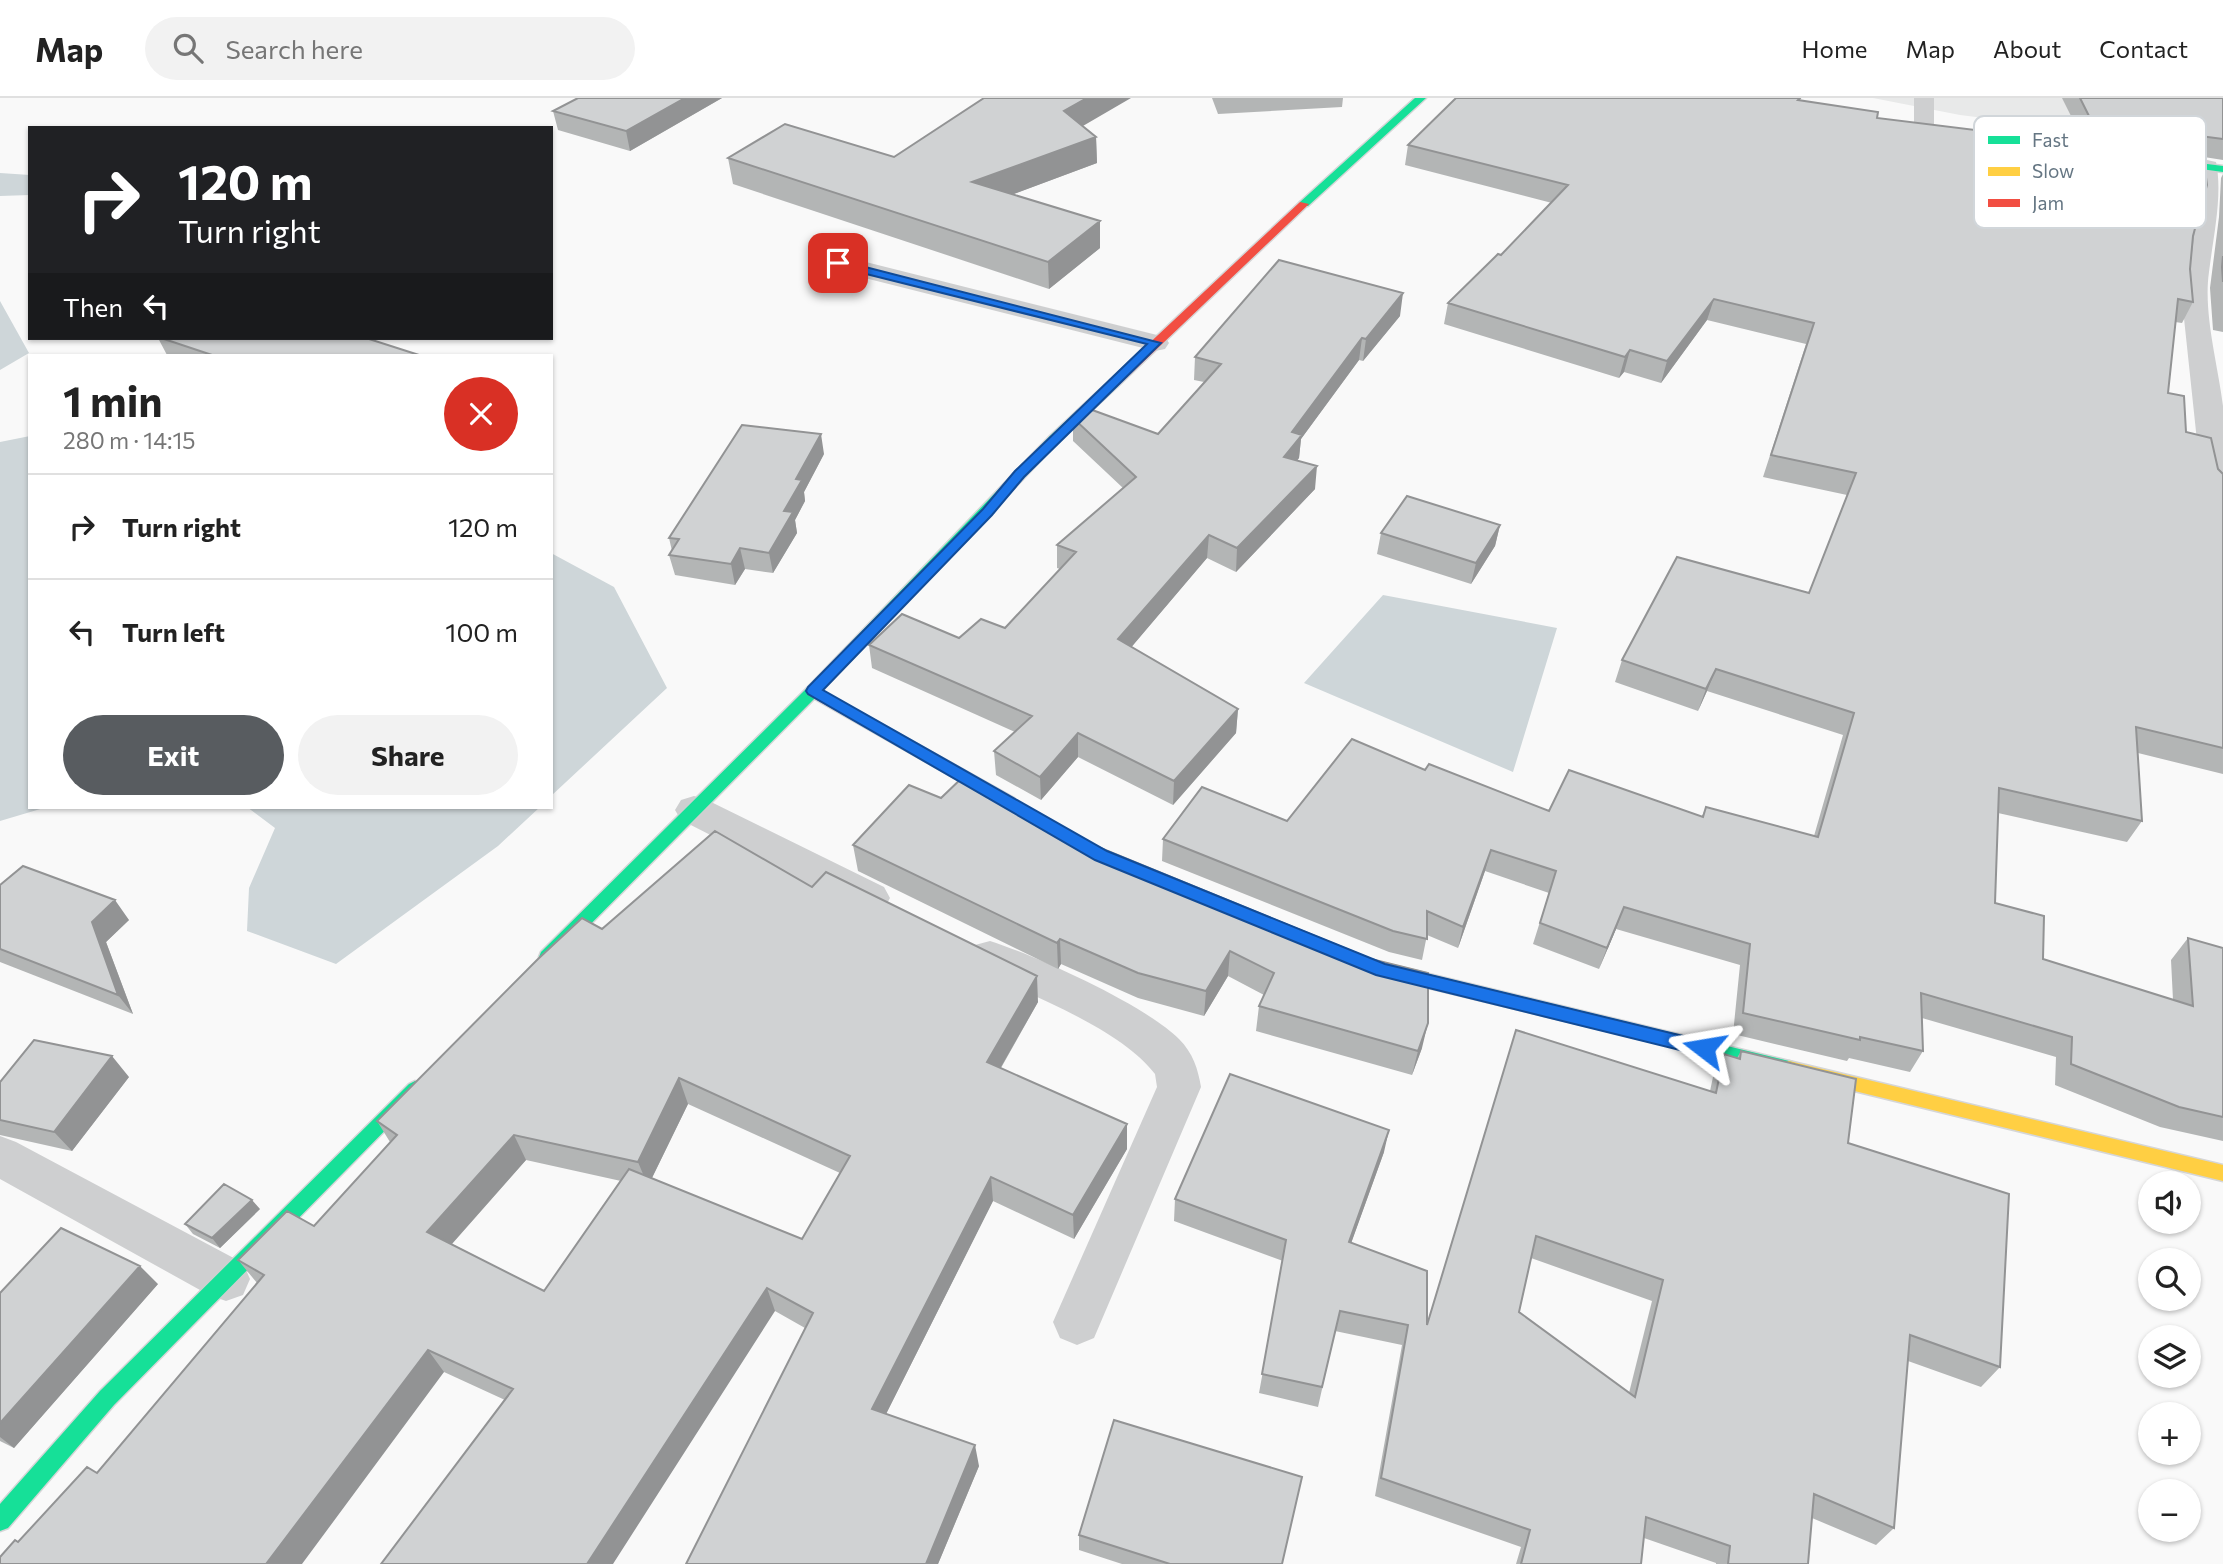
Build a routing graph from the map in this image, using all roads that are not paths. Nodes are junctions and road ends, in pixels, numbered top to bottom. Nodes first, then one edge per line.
1 (1421, 98) edge
2 (1924, 98) edge
3 (1924, 126) edge
4 (2215, 168) edge
5 (838, 263) dead end
6 (1155, 343) junction
7 (2223, 489) edge
8 (813, 691) junction
9 (1017, 807) edge
10 (694, 810) junction
11 (904, 914) edge
12 (954, 939) edge
13 (1369, 965) edge
14 (538, 966) edge
15 (430, 1074) edge
16 (0, 1156) edge
17 (2223, 1172) edge
18 (226, 1279) junction
19 (1077, 1322) dead end
20 (0, 1520) edge

1 - 6 street
2 - 3 lane
4 - 7 street
5 - 6 street
6 - 8 street
8 - 9 street
8 - 10 street
10 - 11 street
10 - 14 street
12 - 19 street
13 - 17 street
15 - 18 street
16 - 18 street
18 - 20 street

